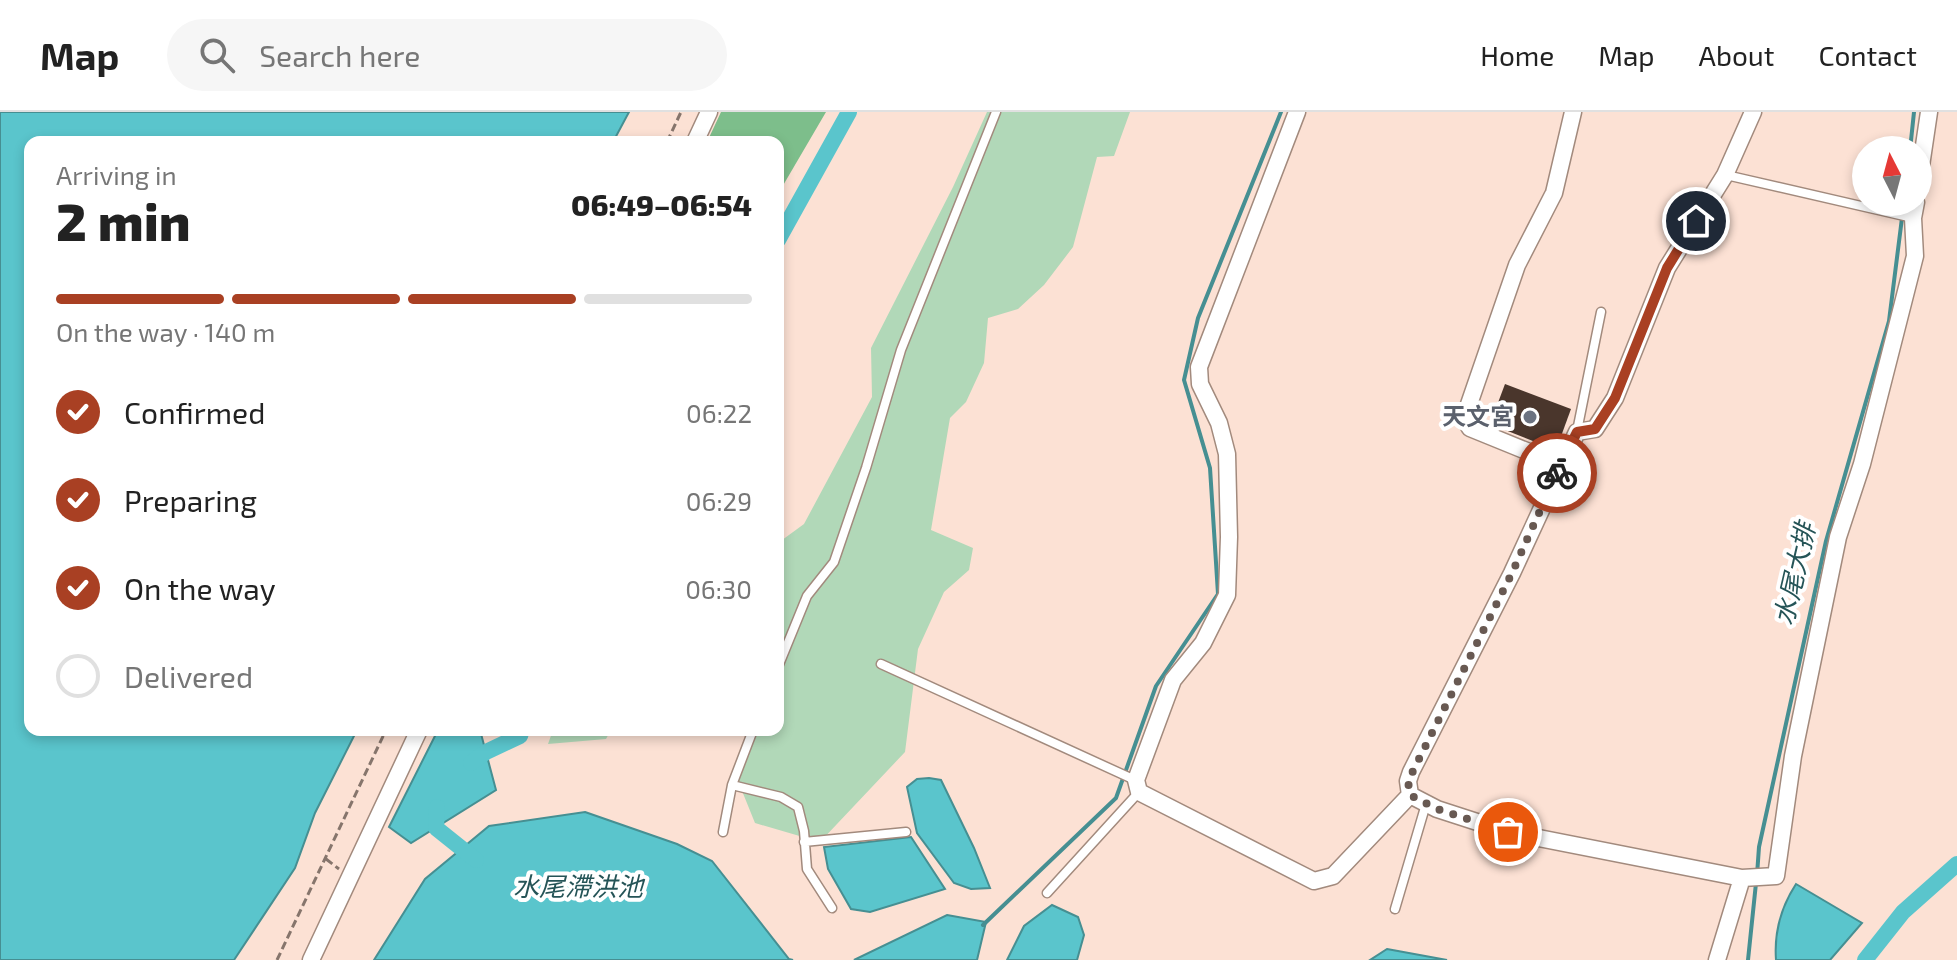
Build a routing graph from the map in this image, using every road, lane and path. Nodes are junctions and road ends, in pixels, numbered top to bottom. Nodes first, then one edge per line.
1 (681, 112) edge
2 (709, 112) edge
3 (996, 112) edge
4 (1297, 112) edge
5 (1573, 112) edge
6 (1753, 112) edge
7 (1929, 112) edge
8 (670, 136) edge
9 (698, 136) edge
10 (1925, 136) edge
11 (1725, 175) junction
12 (1852, 204) edge
13 (1912, 216) edge
14 (1601, 312) dead end
15 (1577, 432) junction
16 (1561, 465) junction
17 (784, 652) edge
18 (881, 664) dead end
19 (383, 736) edge
20 (416, 736) edge
21 (751, 736) edge
22 (1135, 783) junction
23 (732, 785) junction
24 (1410, 795) junction
25 (1426, 804) junction
26 (723, 832) dead end
27 (906, 832) dead end
28 (804, 842) junction
29 (1751, 878) junction
30 (1047, 893) dead end
31 (832, 908) dead end
32 (1395, 909) dead end
33 (277, 960) edge
34 (311, 960) edge
35 (1717, 960) edge

1 - 8 path
2 - 9 street
3 - 17 lane
4 - 22 street
5 - 16 street
6 - 11 street
7 - 10 street
11 - 12 lane
11 - 15 street
13 - 29 street
14 - 15 lane
15 - 16 street
16 - 24 street
18 - 22 lane
19 - 33 path
20 - 34 street
21 - 23 lane
22 - 24 street
22 - 30 lane
23 - 26 lane
23 - 28 lane
24 - 25 street
25 - 29 street
25 - 32 lane
27 - 28 lane
28 - 31 lane
29 - 35 street

